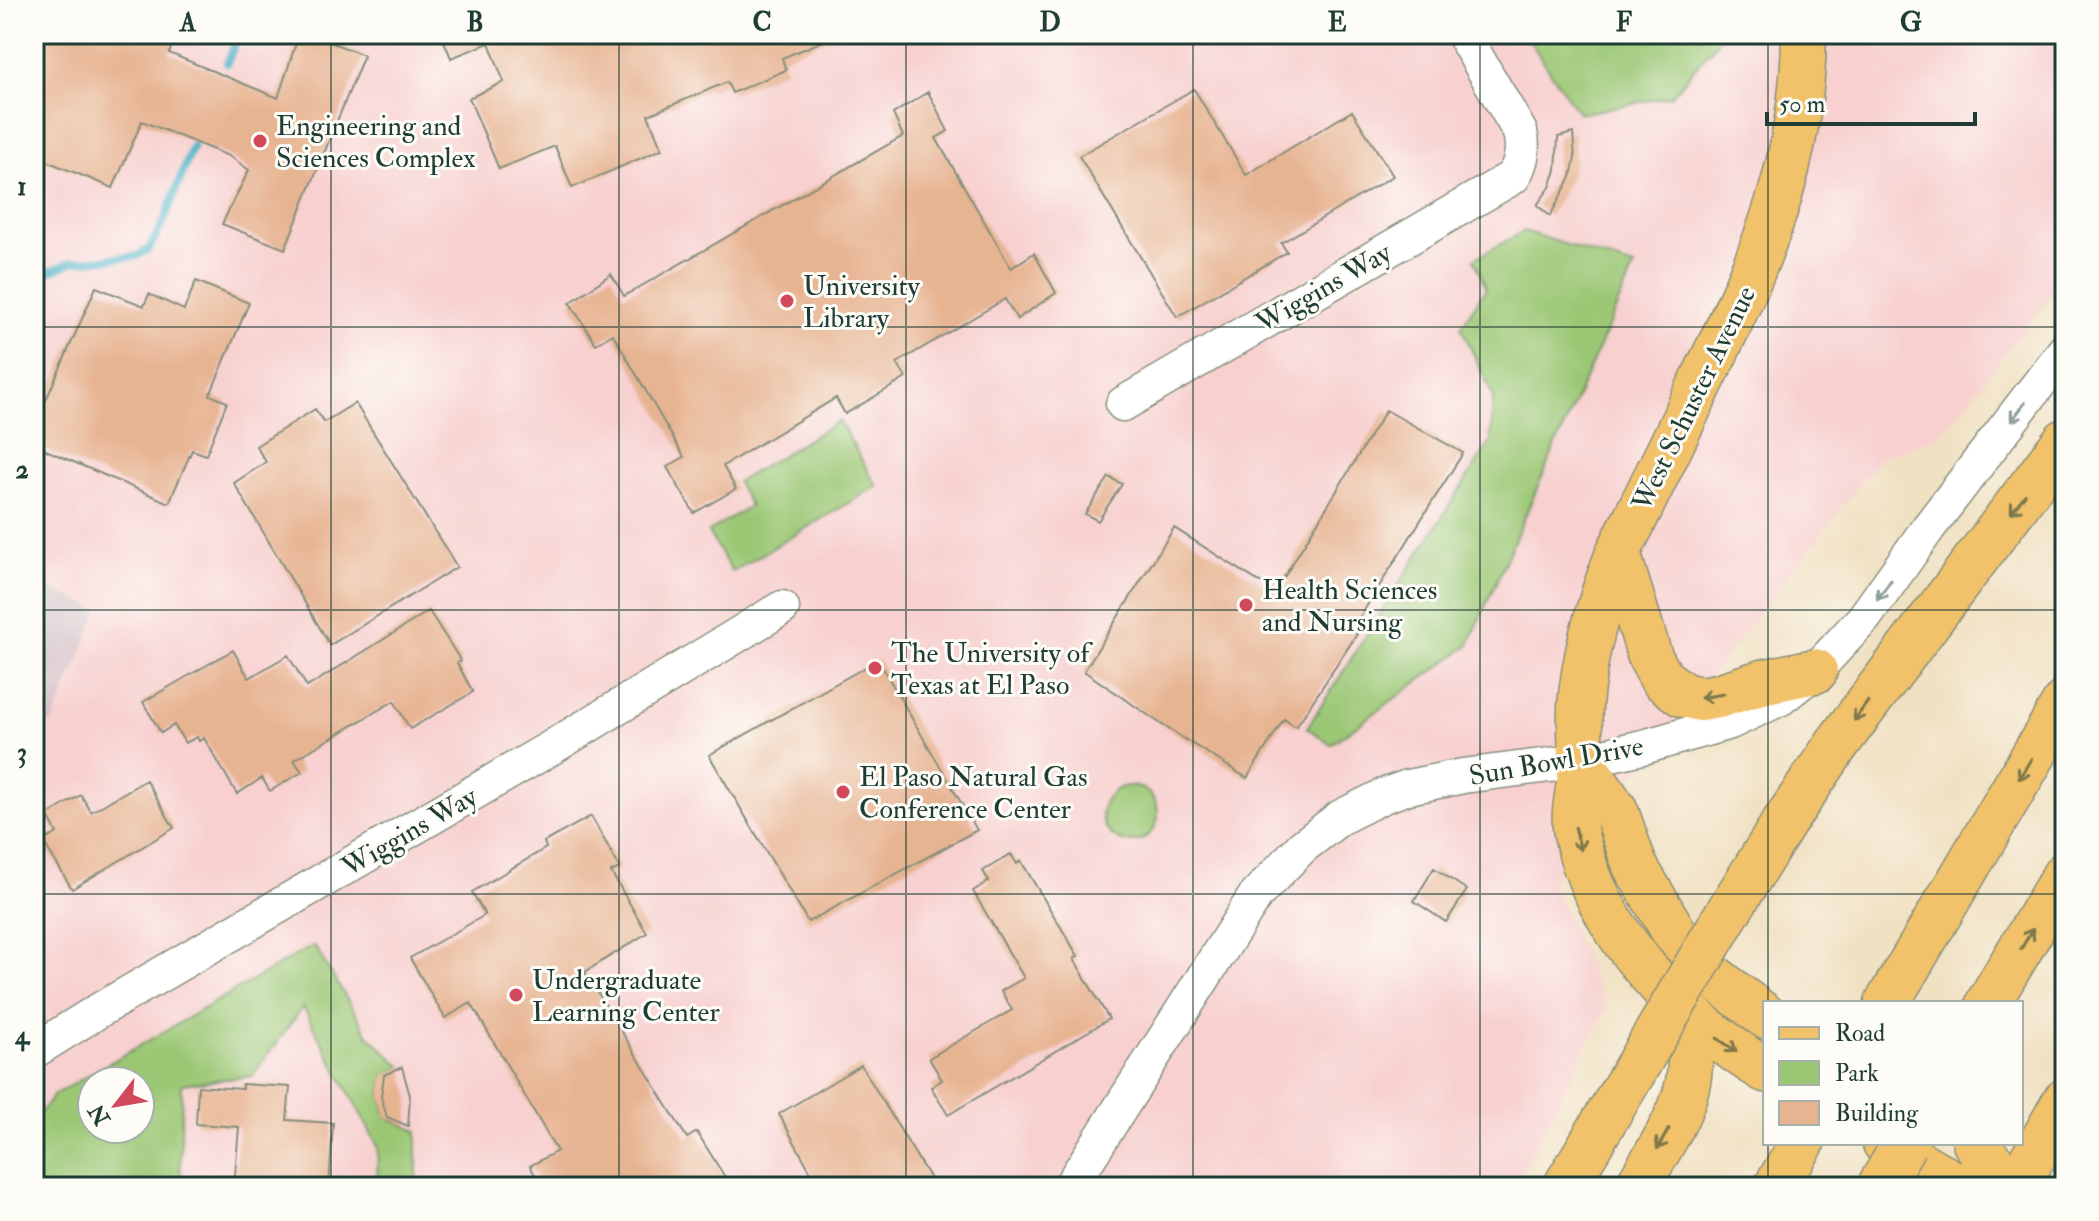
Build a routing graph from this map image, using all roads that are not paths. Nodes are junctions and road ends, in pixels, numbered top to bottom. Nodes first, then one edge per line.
1 (1463, 34) edge
2 (1804, 34) edge
3 (2065, 350) edge
4 (1123, 404) dead end
5 (2065, 441) edge
6 (1618, 553) junction
7 (782, 608) dead end
8 (1815, 671) junction
9 (2065, 702) edge
10 (1581, 761) junction
11 (2065, 874) edge
12 (1663, 988) junction
13 (1888, 1001) edge
14 (1989, 1001) edge
15 (1763, 1014) edge
16 (34, 1051) edge
17 (1763, 1069) edge
18 (2065, 1101) edge
19 (1888, 1145) edge
20 (1904, 1145) edge
21 (1977, 1145) edge
22 (1070, 1187) edge
23 (1565, 1187) edge
24 (1637, 1187) edge
25 (1879, 1187) edge
26 (1995, 1187) edge
27 (2015, 1187) edge

1 - 4 street, Wiggins Way
2 - 6 main road, West Schuster Avenue
3 -> 8 street, Sun Bowl Drive
5 -> 23 main road, bridge
8 -> 6 main road
6 - 10 main road, West Schuster Avenue
7 - 16 street, Wiggins Way
8 - 10 street, Sun Bowl Drive
9 -> 13 main road
10 -> 12 main road, West Schuster Avenue
10 - 15 main road
10 - 22 street, Sun Bowl Drive
14 -> 11 main road
12 -> 17 main road, West Schuster Avenue
12 -> 24 main road
18 - 27 main road
19 - 26 main road
20 - 25 main road, bridge
21 - 27 main road

